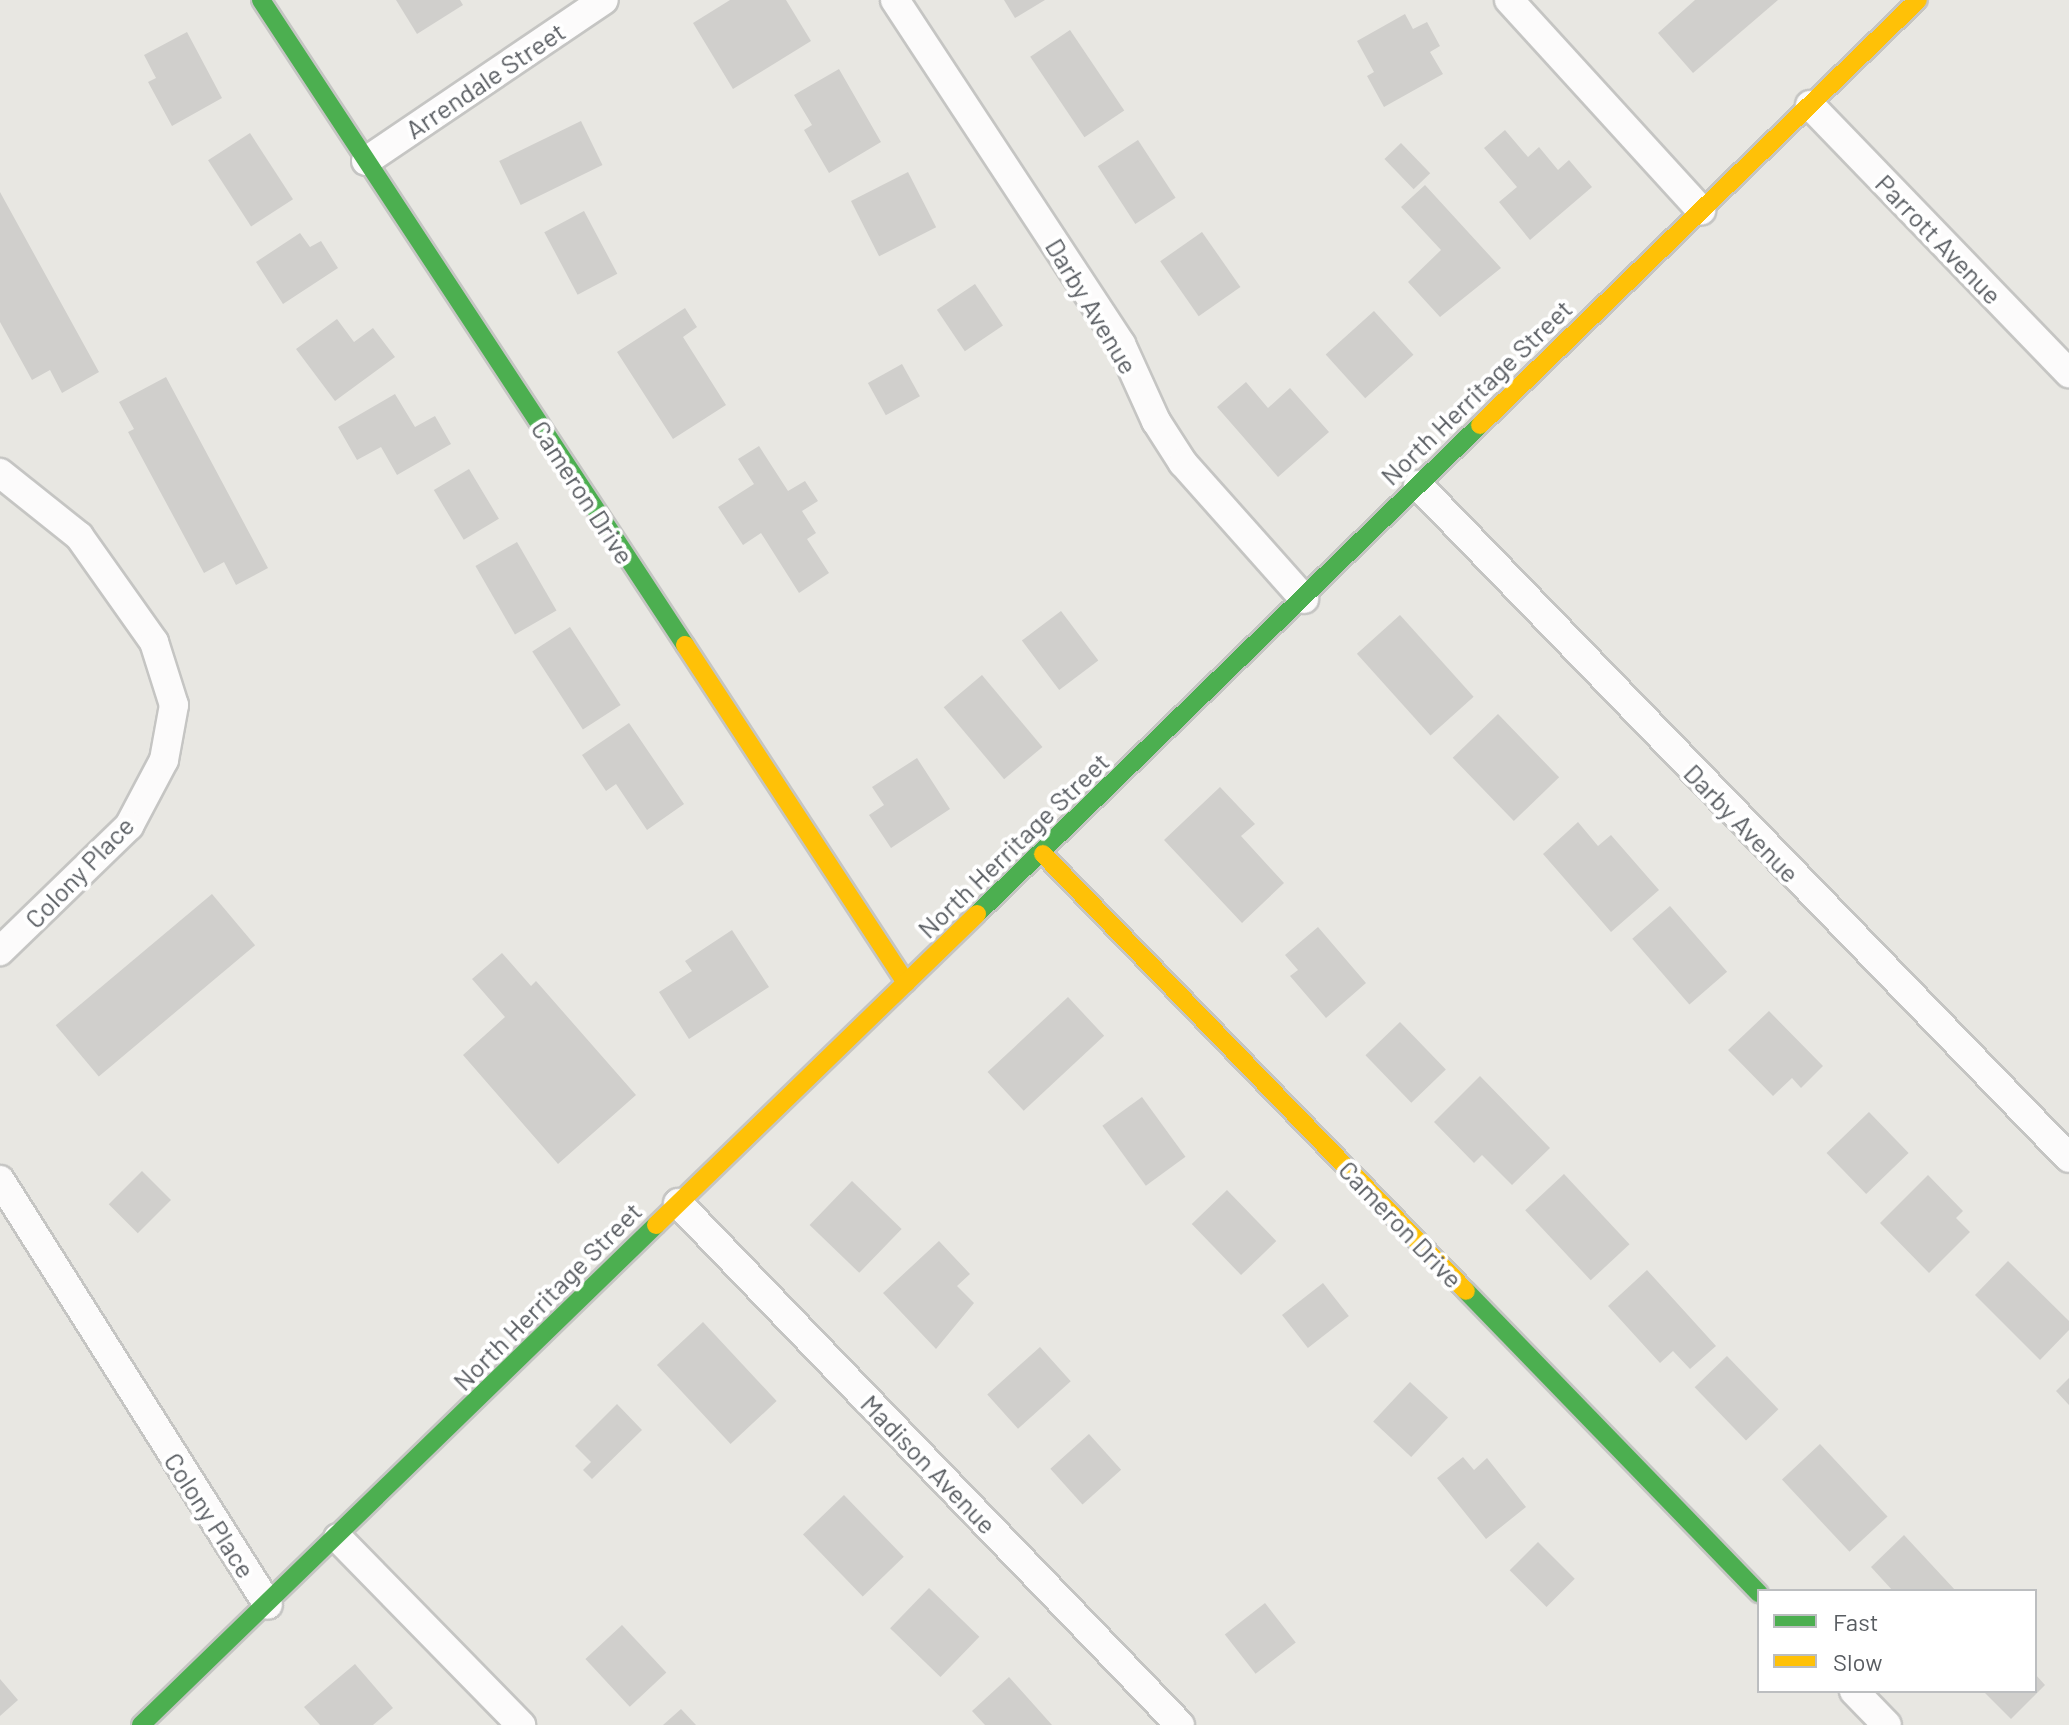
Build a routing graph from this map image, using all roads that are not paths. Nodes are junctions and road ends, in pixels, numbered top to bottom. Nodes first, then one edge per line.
1 (261, 0) edge
2 (604, 0) edge
3 (895, 0) edge
4 (1509, 0) edge
5 (1918, 0) edge
6 (1810, 105) junction
7 (366, 161) junction
8 (1701, 210) junction
9 (2069, 373) edge
10 (0, 473) edge
11 (1418, 485) junction
12 (1304, 599) junction
13 (1043, 854) junction
14 (0, 951) edge
15 (906, 983) junction
16 (2069, 1158) edge
17 (0, 1180) edge
18 (678, 1203) junction
19 (338, 1538) junction
20 (1757, 1591) edge
21 (268, 1605) junction
22 (1856, 1693) edge
23 (141, 1725) edge
24 (521, 1725) edge
25 (1180, 1725) edge
26 (1887, 1725) edge

1 - 7 street, Cameron Drive
2 - 7 street, Arrendale Street
3 - 12 street, Darby Avenue
4 - 8 street
5 - 6 street, North Herritage Street
6 - 8 street, North Herritage Street
6 - 9 street, Parrott Avenue
7 - 15 street, Cameron Drive
8 - 11 street, North Herritage Street
10 - 14 street, Colony Place
11 - 12 street, North Herritage Street
11 - 16 street, Darby Avenue
12 - 13 street, North Herritage Street
13 - 15 street, North Herritage Street
13 - 20 street, Cameron Drive
15 - 18 street, North Herritage Street
17 - 21 street, Colony Place
18 - 19 street, North Herritage Street
18 - 25 street, Madison Avenue
19 - 21 street, North Herritage Street
19 - 24 street
21 - 23 street, North Herritage Street
22 - 26 street

